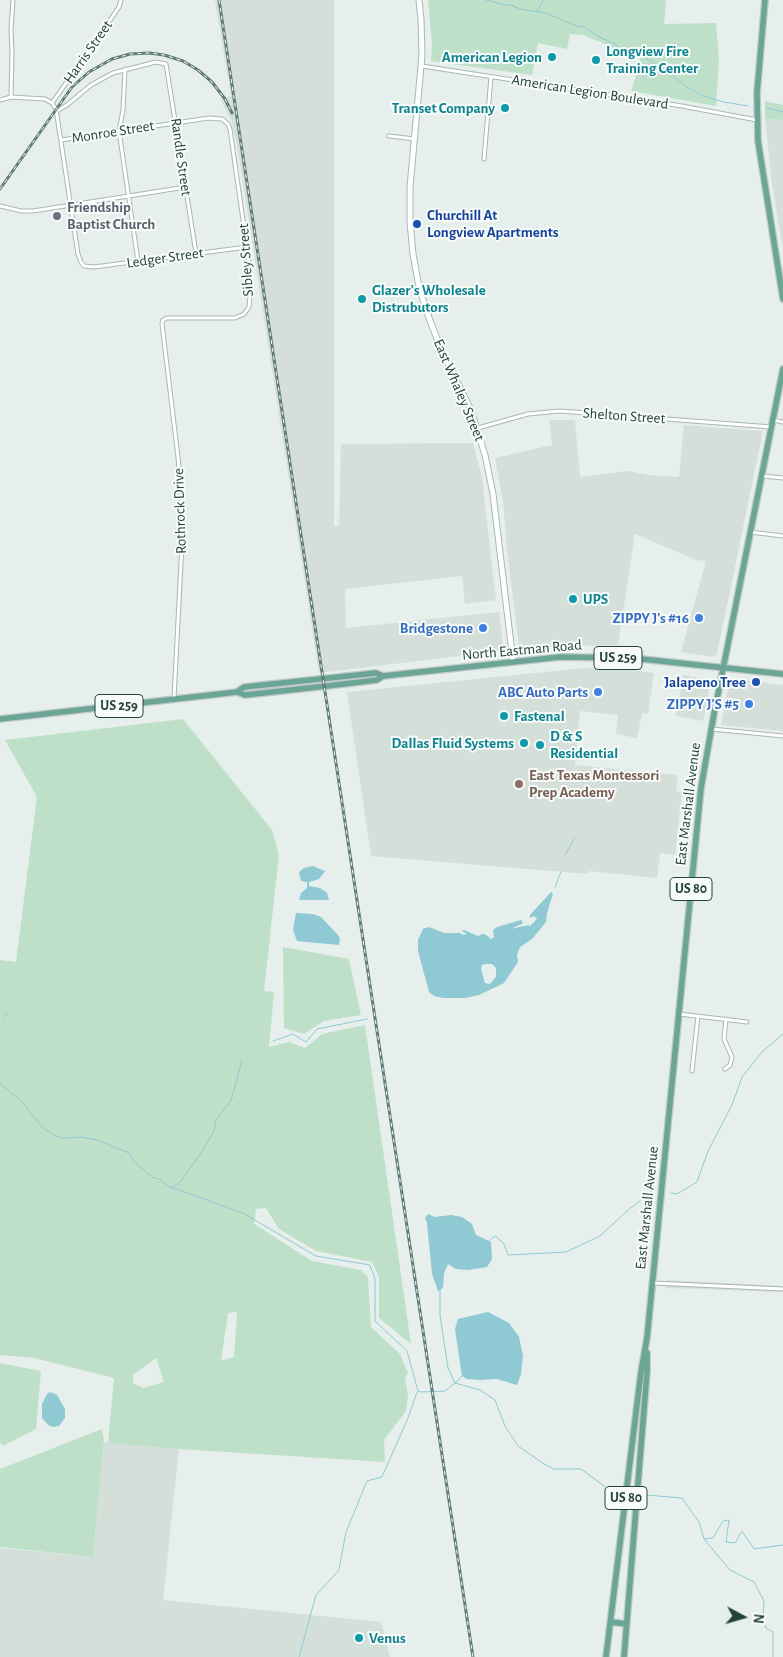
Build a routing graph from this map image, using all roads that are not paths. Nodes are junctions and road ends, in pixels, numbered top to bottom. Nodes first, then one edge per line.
1 (13, 0) edge
2 (121, 0) edge
3 (419, 0) edge
4 (765, 0) edge
5 (422, 66) junction
6 (125, 69) junction
7 (491, 77) junction
8 (11, 97) junction
9 (0, 100) edge
10 (52, 103) junction
11 (57, 111) junction
12 (224, 120) joint
13 (757, 120) junction
14 (176, 123) junction
15 (119, 131) junction
16 (389, 136) dead end
17 (415, 139) junction
18 (61, 140) junction
19 (484, 159) dead end
20 (186, 187) junction
21 (129, 196) junction
22 (0, 206) edge
23 (71, 206) junction
24 (247, 247) junction
25 (196, 253) junction
26 (138, 261) junction
27 (783, 299) edge
28 (162, 324) joint
29 (783, 369) edge
30 (783, 422) edge
31 (772, 424) junction
32 (478, 428) junction
33 (761, 476) junction
34 (783, 478) edge
35 (750, 532) junction
36 (783, 536) edge
37 (513, 661) junction
38 (723, 668) junction
39 (783, 674) edge
40 (383, 676) junction
41 (237, 692) junction
42 (174, 700) junction
43 (0, 719) edge
44 (711, 728) junction
45 (783, 736) edge
46 (679, 1014) junction
47 (698, 1016) junction
48 (726, 1019) junction
49 (748, 1022) dead end
50 (725, 1069) dead end
51 (692, 1071) dead end
52 (653, 1283) junction
53 (783, 1289) edge
54 (648, 1338) junction
55 (611, 1622) junction
56 (627, 1624) junction
57 (606, 1657) edge
58 (624, 1657) edge

1 - 8 street
2 - 10 street, Harris Street
3 - 5 street, East Whaley Street
4 - 13 main road
5 - 7 street, American Legion Boulevard
5 - 17 street, East Whaley Street
6 - 11 street
6 - 14 street, Randle Street
6 - 15 street
7 - 13 street, American Legion Boulevard
7 - 19 street
8 - 9 street
8 - 10 street
10 - 11 street
11 - 18 street
12 - 14 street, Monroe Street
12 - 24 street, Sibley Street
13 - 27 main road
14 - 15 street, Monroe Street
14 - 20 street, Randle Street
15 - 18 street, Monroe Street
15 - 21 street
16 - 17 street
17 - 32 street, East Whaley Street
18 - 23 street
20 - 21 street
20 - 25 street, Randle Street
21 - 23 street
21 - 26 street
22 - 23 street
23 - 26 street, Ledger Street
24 - 25 street, Ledger Street
24 - 28 street, Sibley Street
25 - 26 street, Ledger Street
28 - 42 street, Rothrock Drive
29 - 31 main road, East Marshall Avenue / US 80
30 - 31 street, Shelton Street
31 - 32 street, Shelton Street
31 - 33 main road, East Marshall Avenue / US 80
32 - 37 street, East Whaley Street
33 - 34 street
33 - 35 main road, East Marshall Avenue / US 80
35 - 36 street
35 - 38 main road, East Marshall Avenue / US 80
37 - 38 main road, North Eastman Road / US 259
37 - 40 main road, North Eastman Road / US 259
38 - 39 main road, North Eastman Road / US 259
38 - 44 main road, East Marshall Avenue / US 80
40 - 41 main road, North Eastman Road / US 259
40 - 41 main road, North Eastman Road / US 259
41 - 42 main road, US 259
42 - 43 main road, US 259
44 - 45 street
44 - 46 main road, East Marshall Avenue / US 80
46 - 47 street
46 - 52 main road, East Marshall Avenue / US 80
47 - 48 street
47 - 51 street
48 - 49 street
48 - 50 street
52 - 53 street
52 - 54 main road, East Marshall Avenue / US 80
54 - 55 main road, East Marshall Avenue / US 80
54 - 56 main road, East Marshall Avenue / US 80
55 - 56 main road
55 - 57 main road, East Marshall Avenue / US 80
56 - 58 main road, East Marshall Avenue / US 80

